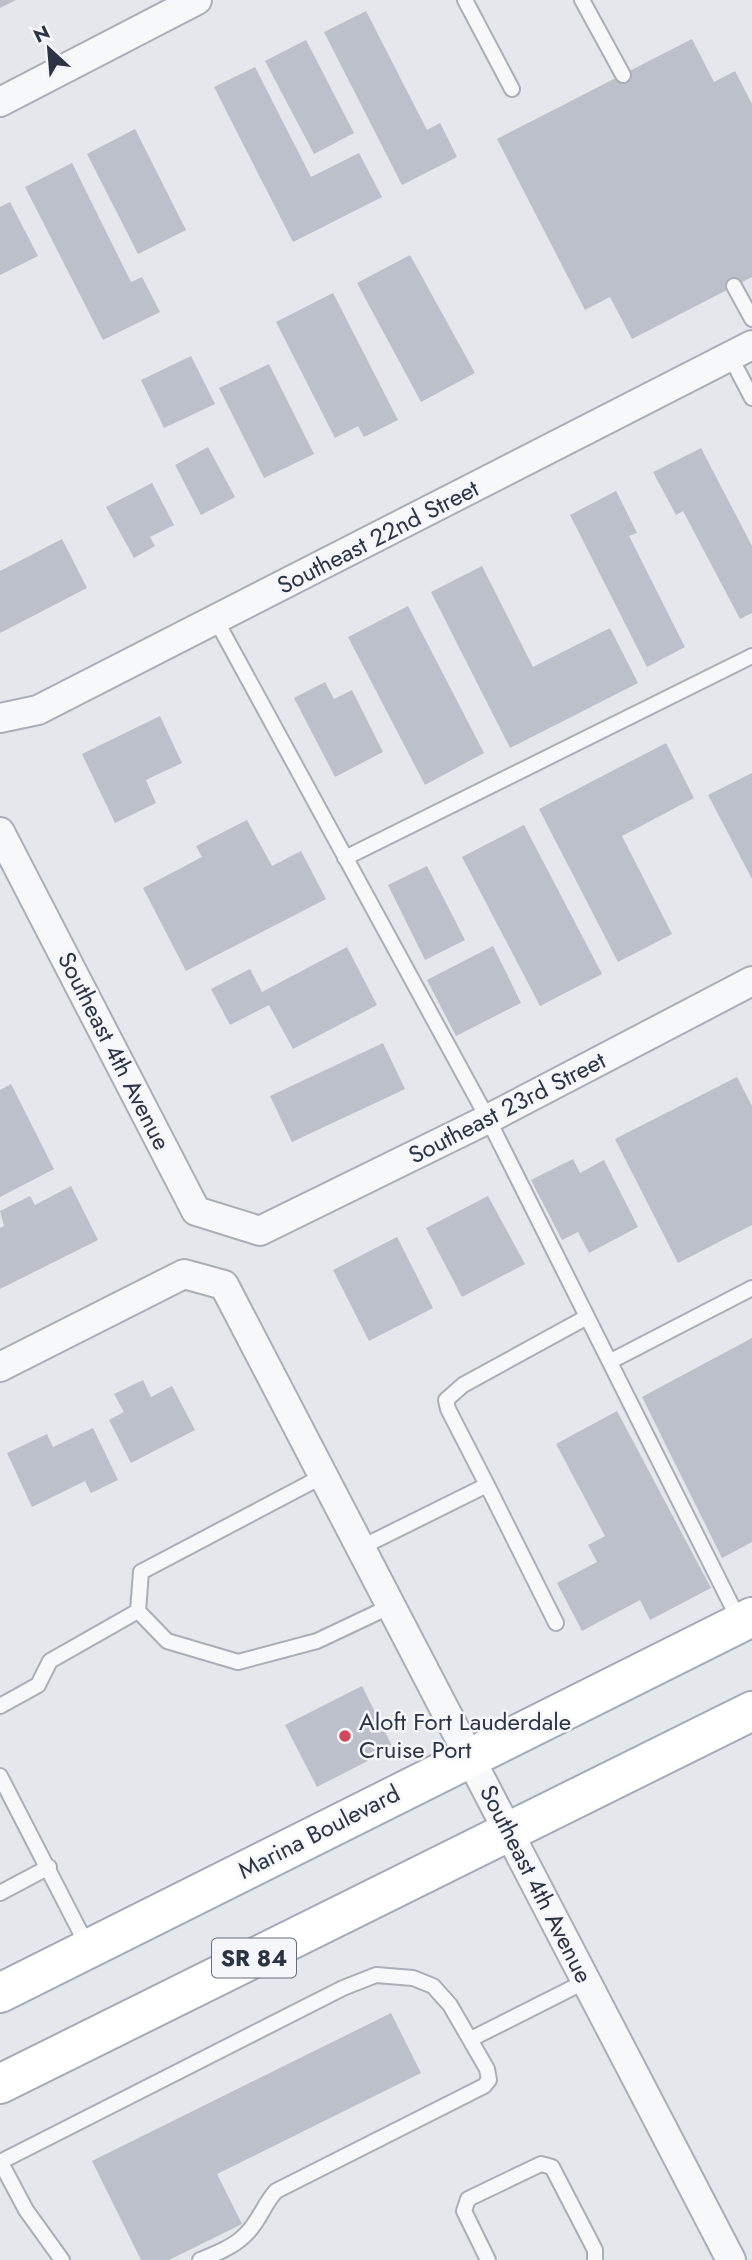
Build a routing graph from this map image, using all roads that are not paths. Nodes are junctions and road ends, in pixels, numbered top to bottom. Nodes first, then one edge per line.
1 (197, 0) edge
2 (465, 0) edge
3 (582, 0) edge
4 (623, 75) dead end
5 (512, 89) dead end
6 (0, 102) edge
7 (734, 286) dead end
8 (752, 319) edge
9 (741, 351) edge
10 (752, 398) edge
11 (216, 620) junction
12 (752, 656) edge
13 (0, 718) edge
14 (0, 832) edge
15 (345, 858) junction
16 (752, 981) edge
17 (488, 1119) junction
18 (260, 1231) joint
19 (752, 1288) edge
20 (587, 1317) junction
21 (611, 1361) junction
22 (0, 1367) edge
23 (323, 1476) junction
24 (487, 1485) junction
25 (360, 1548) junction
26 (390, 1606) junction
27 (138, 1611) junction
28 (746, 1620) edge
29 (556, 1623) dead end
30 (0, 1706) edge
31 (752, 1711) edge
32 (471, 1756) junction
33 (0, 1776) edge
34 (508, 1832) junction
35 (49, 1867) junction
36 (0, 1893) edge
37 (89, 1948) junction
38 (586, 1981) junction
39 (0, 1991) edge
40 (471, 2039) junction
41 (0, 2084) edge
42 (0, 2161) edge
43 (62, 2260) edge
44 (200, 2260) edge
45 (488, 2260) edge
46 (595, 2260) edge
47 (731, 2260) edge

1 - 6 street
2 - 5 lane
3 - 4 lane
7 - 8 lane
9 - 10 lane
9 - 11 street, Southeast 22nd Street
11 - 13 street, Southeast 22nd Street
11 - 15 lane
12 - 15 lane
14 - 18 street, Southeast 4th Avenue
15 - 17 lane
16 - 17 street, Southeast 23rd Street
17 - 18 street, Southeast 23rd Street
17 - 20 lane
19 - 21 lane
20 - 21 lane
20 - 24 lane
21 - 28 lane
22 - 23 street, Southeast 4th Avenue
23 - 25 street, Southeast 4th Avenue
23 - 27 lane
24 - 25 lane
24 - 29 lane
25 - 26 street, Southeast 4th Avenue
26 - 27 lane
26 - 32 street, Southeast 4th Avenue
27 - 30 lane
28 - 32 main road, Marina Boulevard
31 - 34 main road, SR 84
32 - 34 street, Southeast 4th Avenue
32 - 37 main road, Marina Boulevard
33 - 35 lane
34 - 38 street, Southeast 4th Avenue
34 - 41 main road, SR 84
35 - 36 lane
35 - 37 lane
37 - 39 main road, Marina Boulevard
38 - 40 lane
38 - 47 street, Southeast 4th Avenue
40 - 42 lane
40 - 44 lane
42 - 43 lane
45 - 46 lane

